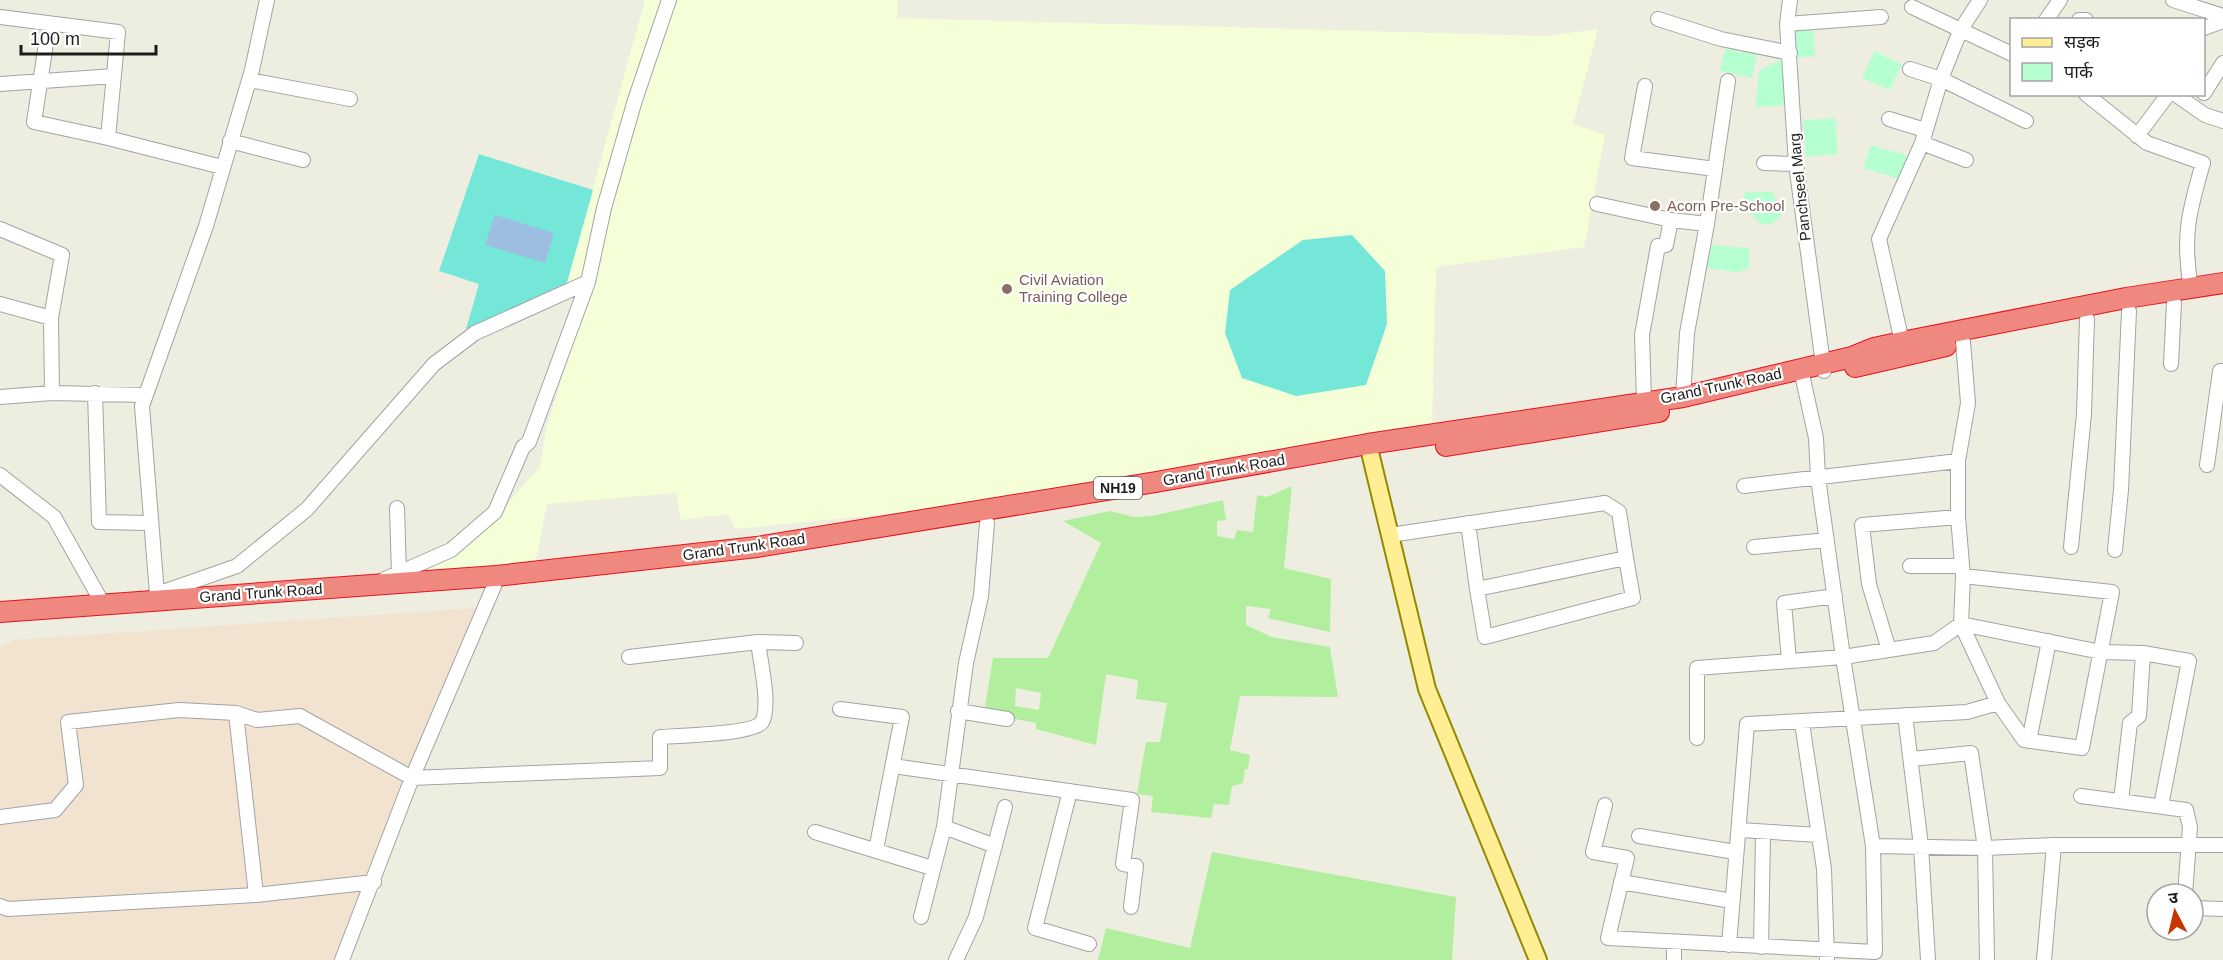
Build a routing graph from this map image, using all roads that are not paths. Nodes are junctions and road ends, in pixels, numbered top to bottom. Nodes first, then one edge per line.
1 (267, 0) edge
2 (669, 0) edge
3 (1790, 0) edge
4 (1980, 0) edge
5 (2060, 0) edge
6 (2173, 0) edge
7 (1912, 7) dead end
8 (2223, 16) edge
9 (0, 17) edge
10 (1881, 17) dead end
11 (2047, 18) edge
12 (1658, 19) dead end
13 (2223, 21) edge
14 (49, 24) junction
15 (1787, 24) junction
16 (2205, 28) edge
17 (1960, 31) junction
18 (1790, 53) junction
19 (2010, 53) edge
20 (2223, 63) edge
21 (1910, 69) dead end
22 (114, 76) junction
23 (1941, 79) junction
24 (249, 80) junction
25 (40, 81) junction
26 (1728, 81) dead end
27 (0, 84) edge
28 (1645, 86) dead end
29 (2205, 91) edge
30 (2094, 96) edge
31 (2170, 96) edge
32 (2173, 96) edge
33 (2202, 96) edge
34 (350, 99) dead end
35 (2194, 107) junction
36 (1889, 119) dead end
37 (2026, 121) dead end
38 (2223, 121) edge
39 (2137, 136) junction
40 (1923, 137) junction
41 (108, 138) junction
42 (230, 141) junction
43 (303, 160) dead end
44 (1966, 160) dead end
45 (1764, 162) dead end
46 (1796, 164) junction
47 (222, 167) junction
48 (1715, 169) junction
49 (1597, 204) dead end
50 (1671, 220) junction
51 (1707, 224) junction
52 (0, 229) edge
53 (588, 282) junction
54 (2223, 283) edge
55 (2191, 288) junction
56 (2223, 296) edge
57 (2174, 303) junction
58 (0, 304) edge
59 (2129, 311) junction
60 (51, 318) junction
61 (2087, 319) junction
62 (1902, 342) junction
63 (1963, 342) junction
64 (2171, 364) dead end
65 (1823, 368) junction
66 (2223, 371) edge
67 (1803, 380) junction
68 (52, 393) junction
69 (94, 393) junction
70 (146, 395) junction
71 (0, 397) edge
72 (1683, 397) junction
73 (1644, 401) junction
74 (1369, 450) junction
75 (1958, 461) junction
76 (2207, 465) dead end
77 (0, 475) edge
78 (1818, 478) junction
79 (1744, 486) dead end
80 (397, 508) dead end
81 (1958, 517) junction
82 (149, 523) junction
83 (987, 523) junction
84 (1468, 523) junction
85 (1390, 535) junction
86 (1827, 540) junction
87 (1754, 546) dead end
88 (2071, 547) dead end
89 (2115, 550) dead end
90 (1626, 558) junction
91 (1910, 566) dead end
92 (1963, 571) junction
93 (399, 574) junction
94 (366, 586) junction
95 (494, 586) junction
96 (1477, 589) junction
97 (1835, 596) junction
98 (154, 597) junction
99 (103, 604) junction
100 (0, 612) edge
101 (1961, 624) junction
102 (0, 625) edge
103 (2049, 641) junction
104 (758, 642) junction
105 (796, 643) dead end
106 (1889, 650) junction
107 (2101, 652) junction
108 (2143, 653) junction
109 (629, 657) dead end
110 (1843, 657) junction
111 (1789, 661) junction
112 (1998, 702) junction
113 (840, 709) dead end
114 (958, 711) junction
115 (236, 713) junction
116 (1905, 715) junction
117 (1852, 718) junction
118 (1007, 720) dead end
119 (1802, 723) junction
120 (1697, 738) dead end
121 (2029, 741) junction
122 (1912, 759) junction
123 (893, 766) junction
124 (950, 773) junction
125 (412, 778) junction
126 (1070, 791) junction
127 (2081, 796) dead end
128 (2121, 801) junction
129 (1605, 805) dead end
130 (2161, 806) junction
131 (1005, 807) dead end
132 (0, 817) edge
133 (944, 827) junction
134 (1740, 830) junction
135 (815, 832) dead end
136 (1763, 834) junction
137 (1819, 835) junction
138 (1639, 836) dead end
139 (2187, 844) junction
140 (2054, 845) junction
141 (2223, 845) edge
142 (995, 846) junction
143 (1874, 846) junction
144 (1921, 846) junction
145 (1985, 848) junction
146 (876, 850) junction
147 (1735, 852) junction
148 (932, 868) junction
149 (374, 882) junction
150 (1621, 882) junction
151 (2185, 882) edge
152 (256, 895) junction
153 (1732, 901) junction
154 (0, 906) edge
155 (1131, 908) dead end
156 (2205, 908) edge
157 (2223, 909) edge
158 (921, 917) dead end
159 (1674, 943) junction
160 (1089, 944) dead end
161 (1724, 945) junction
162 (1766, 952) edge
163 (1827, 956) edge
164 (342, 960) edge
165 (956, 960) edge
166 (1538, 960) edge
167 (1674, 960) edge
168 (1720, 960) edge
169 (1928, 960) edge
170 (1987, 960) edge
171 (2044, 960) edge

1 - 24 street
2 - 53 street
3 - 15 street, Panchseel Marg
4 - 17 street
5 - 11 street
6 - 8 street
7 - 17 street
9 - 14 street
10 - 15 street
12 - 18 street
13 - 16 street
14 - 22 street
14 - 25 street
15 - 18 street, Panchseel Marg
17 - 19 street
17 - 23 street
18 - 46 street, Panchseel Marg
20 - 29 street
21 - 23 street
22 - 25 street
22 - 41 street
23 - 37 street
23 - 40 street
24 - 34 street
24 - 42 street
25 - 27 street
25 - 41 street
26 - 48 street
28 - 48 street
30 - 39 street
31 - 39 street
32 - 35 street
33 - 35 street
35 - 38 street
36 - 40 street
39 - 55 street
40 - 44 street
40 - 62 street
41 - 47 street
42 - 43 street
42 - 47 street
45 - 46 street
46 - 65 street, Panchseel Marg
47 - 70 street
48 - 51 street
49 - 50 street
50 - 51 street
50 - 73 street
51 - 72 street
52 - 60 street
53 - 93 street
53 - 98 street
54 - 55 highway, Grand Trunk Road / NH19
55 - 62 highway, Grand Trunk Road / NH19
56 - 57 highway, Grand Trunk Road / NH19
57 - 59 highway, Grand Trunk Road / NH19
57 - 64 street
58 - 60 street
59 - 61 highway, Grand Trunk Road / NH19
59 - 89 street
60 - 68 street
61 - 63 highway, Grand Trunk Road / NH19
61 - 88 street
62 - 65 highway, Grand Trunk Road / NH19
63 - 65 highway, Grand Trunk Road / NH19
63 - 75 street
65 - 67 highway, Grand Trunk Road / NH19
65 - 72 highway, Grand Trunk Road / NH19
66 - 76 street
67 - 74 highway, Grand Trunk Road / NH19
67 - 78 street
68 - 69 street
68 - 71 street
69 - 70 street
69 - 82 street
70 - 82 street
72 - 73 highway, Grand Trunk Road / NH19
73 - 74 highway, Grand Trunk Road / NH19
74 - 83 highway, Grand Trunk Road / NH19
74 - 85 main road
74 - 94 highway, Grand Trunk Road / NH19
75 - 78 street
75 - 81 street
77 - 99 street
78 - 79 street
78 - 86 street
80 - 93 street
81 - 92 street
81 - 106 street
82 - 98 street
83 - 95 highway, Grand Trunk Road / NH19
83 - 114 street
84 - 85 street
84 - 90 street
84 - 96 street
85 - 166 main road
86 - 87 street
86 - 97 street
90 - 96 street
90 - 96 street
91 - 92 street
92 - 101 street
92 - 107 street
93 - 94 street
94 - 98 highway, Grand Trunk Road / NH19
95 - 102 highway, Grand Trunk Road / NH19
95 - 125 street
97 - 110 street
97 - 111 street
98 - 99 highway, Grand Trunk Road / NH19
99 - 100 highway, Grand Trunk Road / NH19
101 - 103 street
101 - 106 street
101 - 112 street
103 - 107 street
103 - 121 street
104 - 105 street
104 - 109 street
104 - 125 street
106 - 110 street
107 - 108 street
107 - 121 street
108 - 128 street
108 - 130 street
110 - 111 street
110 - 117 street
111 - 120 street
112 - 116 street
112 - 121 street
113 - 123 street
114 - 118 street
114 - 124 street
115 - 125 street
115 - 132 street
115 - 152 street
116 - 117 street
116 - 122 street
117 - 119 street
117 - 143 street
119 - 134 street
119 - 137 street
122 - 144 street
122 - 145 street
123 - 124 street
123 - 146 street
124 - 126 street
124 - 133 street
125 - 149 street
126 - 155 street
126 - 160 street
127 - 128 street
128 - 130 street
129 - 150 street
130 - 139 street
131 - 142 street
133 - 142 street
133 - 148 street
134 - 136 street
134 - 147 street
135 - 146 street
136 - 137 street
136 - 162 street
137 - 163 street
138 - 147 street
139 - 140 street
139 - 141 street
139 - 151 street
140 - 145 street
140 - 171 street
142 - 165 street
143 - 144 street
143 - 163 street
144 - 145 street
144 - 169 street
145 - 170 street
146 - 148 street
147 - 153 street
148 - 158 street
149 - 152 street
149 - 164 street
150 - 153 street
150 - 159 street
152 - 154 street
153 - 161 street
156 - 157 street
159 - 161 street
159 - 167 street
161 - 162 street
161 - 168 street
162 - 163 street

